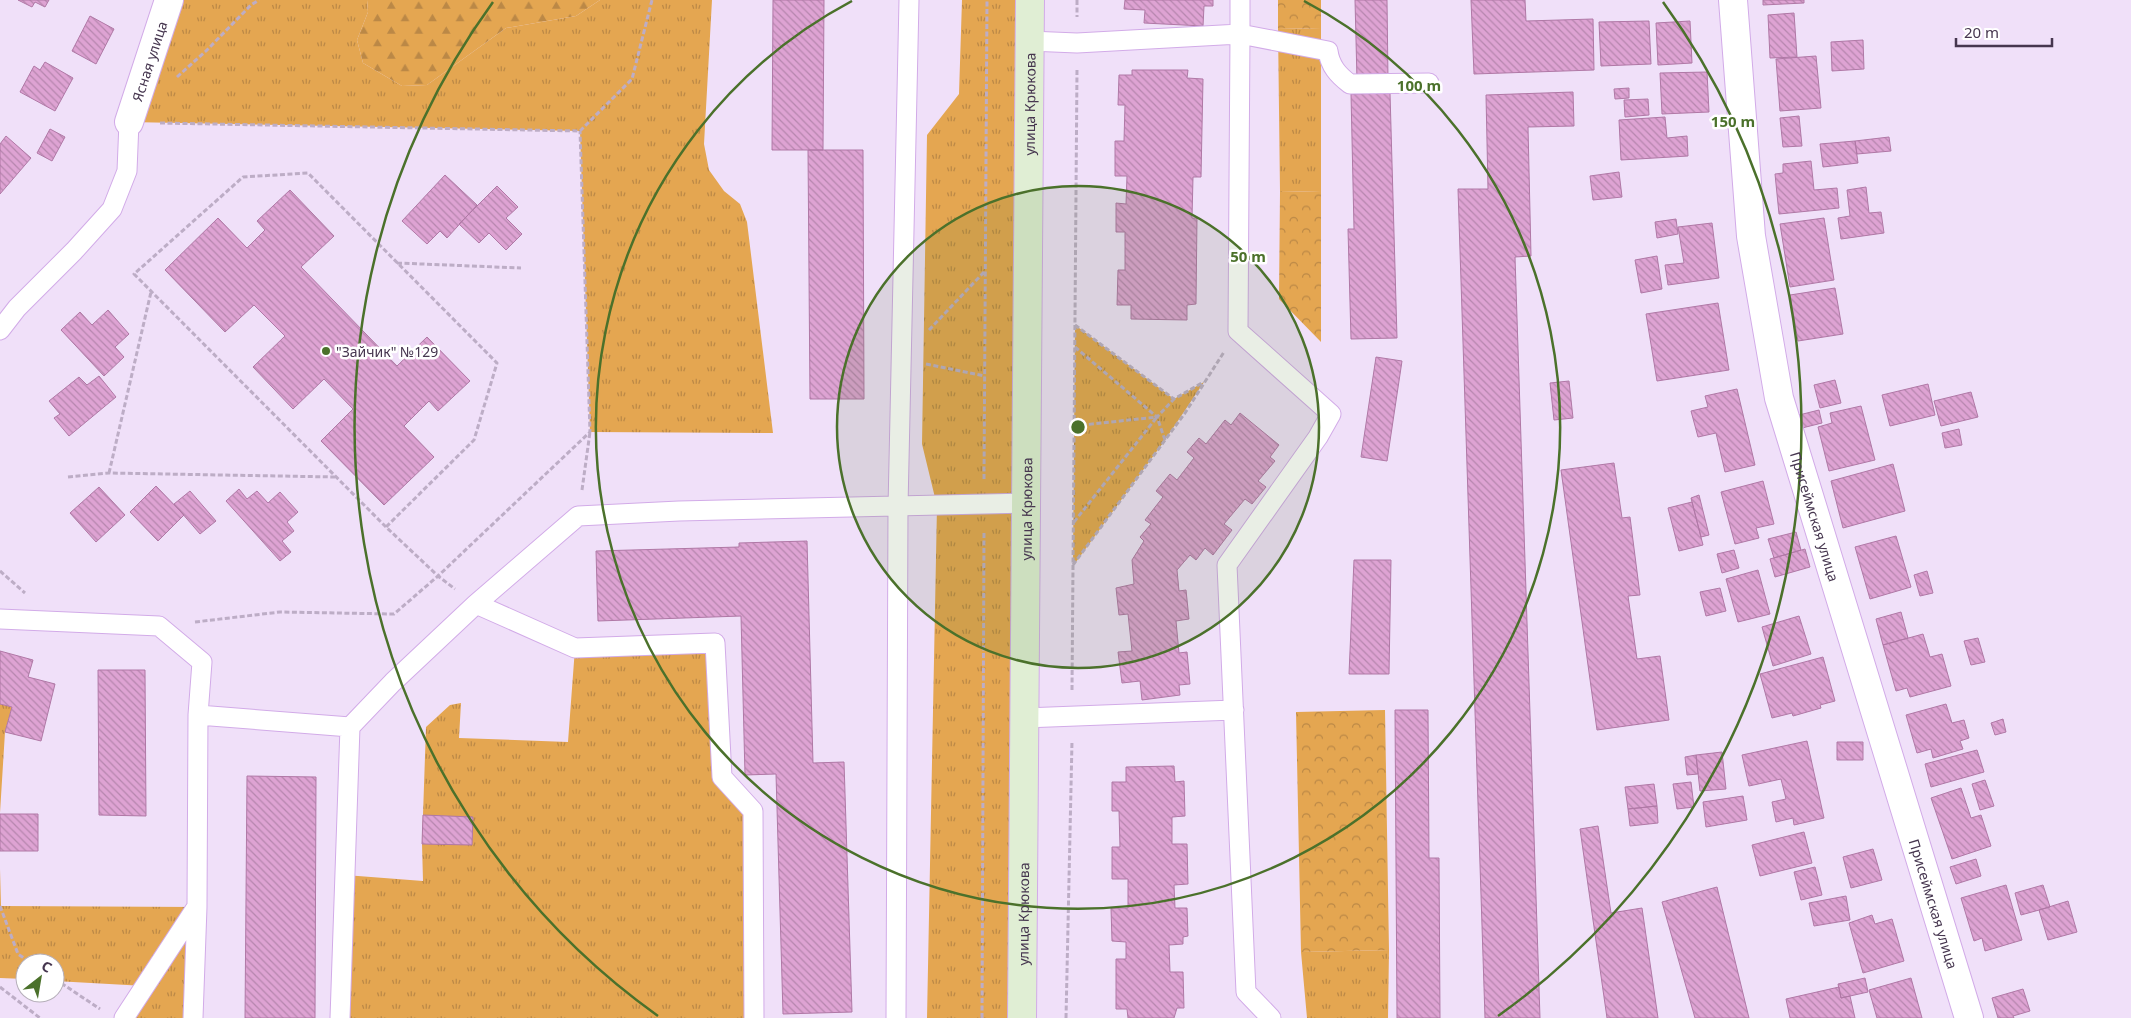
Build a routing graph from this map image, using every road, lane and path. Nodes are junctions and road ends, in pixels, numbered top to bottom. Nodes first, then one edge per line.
1 (169, 0) edge
2 (259, 0) edge
3 (652, 0) edge
4 (909, 0) edge
5 (1030, 0) edge
6 (1077, 0) edge
7 (1240, 0) edge
8 (1733, 0) edge
9 (1240, 34) junction
10 (1029, 41) junction
11 (1077, 44) junction
12 (176, 77) dead end
13 (1429, 83) dead end
14 (129, 122) junction
15 (580, 131) junction
16 (396, 262) junction
17 (522, 268) dead end
18 (985, 270) dead end
19 (151, 291) junction
20 (1075, 325) junction
21 (0, 330) edge
22 (1238, 331) junction
23 (1075, 347) junction
24 (901, 359) junction
25 (985, 376) dead end
26 (1204, 382) junction
27 (1174, 400) junction
28 (1158, 417) junction
29 (1074, 426) junction
30 (590, 432) junction
31 (1165, 440) junction
32 (109, 473) junction
33 (68, 477) dead end
34 (335, 477) junction
35 (1026, 503) junction
36 (898, 507) junction
37 (578, 516) junction
38 (1074, 522) junction
39 (386, 527) junction
40 (1073, 566) junction
41 (438, 576) junction
42 (476, 604) junction
43 (0, 619) edge
44 (159, 626) junction
45 (1234, 710) junction
46 (198, 715) junction
47 (1072, 717) junction
48 (1024, 718) junction
49 (350, 727) junction
50 (0, 906) edge
51 (197, 907) junction
52 (18, 953) edge
53 (0, 986) edge
54 (65, 986) edge
55 (106, 1013) dead end
56 (40, 1018) edge
57 (124, 1018) edge
58 (192, 1018) edge
59 (340, 1018) edge
60 (754, 1018) edge
61 (896, 1018) edge
62 (1022, 1018) edge
63 (1066, 1018) edge
64 (1272, 1018) edge
65 (1969, 1018) edge

1 - 14 street, Ясная улица
2 - 12 path
3 - 15 path
4 - 24 lane
5 - 10 main road, улица Крюкова
6 - 11 path
7 - 9 lane
8 - 65 street, Присеймская улица
9 - 11 lane
9 - 13 lane
9 - 22 lane
10 - 11 lane
10 - 35 main road, улица Крюкова
11 - 20 path
14 - 15 path
14 - 21 lane
15 - 30 path
16 - 17 path
16 - 19 path
16 - 39 path
18 - 24 path
19 - 32 path
19 - 34 path
20 - 23 path
20 - 27 path
22 - 26 path
22 - 45 lane
23 - 28 path
23 - 29 path
24 - 25 path
24 - 36 lane
26 - 27 path
26 - 31 path
27 - 28 path
28 - 29 path
28 - 31 path
28 - 38 path
29 - 38 path
30 - 37 path
30 - 41 path
31 - 40 path
32 - 33 path
32 - 34 path
34 - 39 path
35 - 36 lane
35 - 48 main road, улица Крюкова
36 - 37 lane
36 - 61 lane
37 - 42 lane
38 - 40 path
39 - 41 path
40 - 47 path
41 - 42 path
41 - 44 path
42 - 49 lane
42 - 60 lane
43 - 44 lane
44 - 46 lane
45 - 47 lane
45 - 64 lane
46 - 49 lane
46 - 51 lane
47 - 48 lane
47 - 63 path
48 - 62 main road, улица Крюкова
49 - 59 lane
50 - 52 path
51 - 57 lane
51 - 58 lane
53 - 56 path
54 - 55 path

